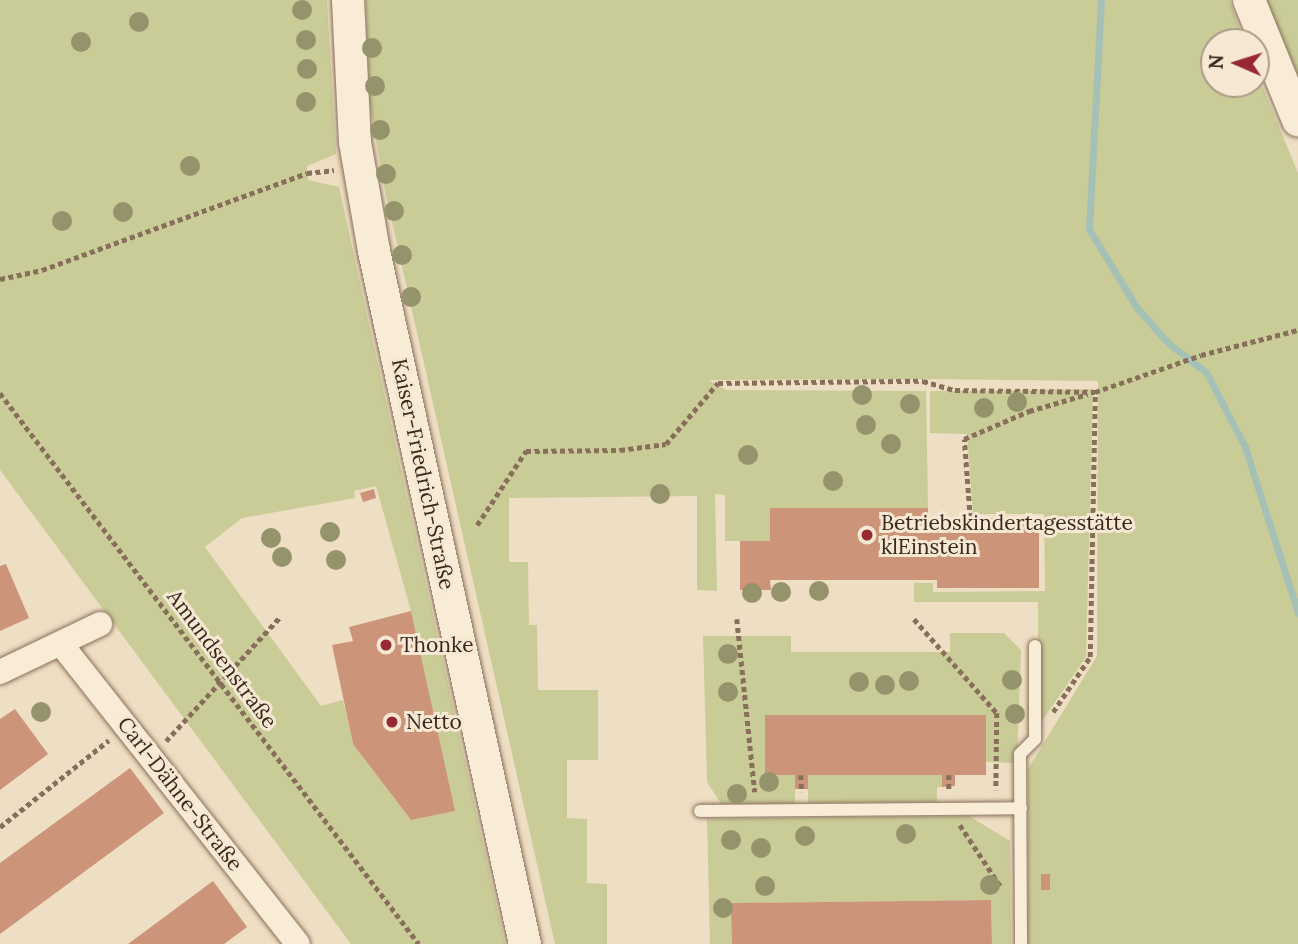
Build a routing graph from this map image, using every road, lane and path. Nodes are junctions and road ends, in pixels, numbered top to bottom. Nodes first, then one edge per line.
1 (348, 0) edge
2 (1249, 0) edge
3 (1298, 120) edge
4 (345, 168) dead end
5 (0, 279) edge
6 (1298, 330) edge
7 (1095, 392) junction
8 (0, 393) edge
9 (970, 518) dead end
10 (477, 525) dead end
11 (279, 618) dead end
12 (737, 619) dead end
13 (914, 619) dead end
14 (100, 624) dead end
15 (61, 644) junction
16 (1035, 646) dead end
17 (0, 672) edge
18 (221, 684) junction
19 (126, 727) junction
20 (1035, 739) junction
21 (150, 757) junction
22 (802, 775) dead end
23 (949, 775) dead end
24 (949, 786) dead end
25 (802, 789) dead end
26 (949, 808) junction
27 (996, 808) junction
28 (1021, 808) junction
29 (700, 811) dead end
30 (757, 811) junction
31 (0, 827) edge
32 (1001, 895) dead end
33 (298, 944) edge
34 (419, 944) edge
35 (526, 944) edge
36 (1021, 944) edge

1 - 35 street, Kaiser-Friedrich-Straße
2 - 3 street
4 - 5 path
6 - 7 path
7 - 9 path
7 - 10 path
7 - 20 path
8 - 18 path, Amundsenstraße
11 - 18 path
12 - 30 path
13 - 27 path
14 - 15 street
15 - 17 street
15 - 19 street, Carl-Dähne-Straße
16 - 20 lane
18 - 21 path
18 - 34 path, Amundsenstraße
19 - 21 street, Carl-Dähne-Straße
19 - 31 path
20 - 28 lane
21 - 33 street, Carl-Dähne-Straße
22 - 25 path
23 - 24 path
26 - 27 lane
26 - 30 lane
26 - 32 path
27 - 28 lane
28 - 36 lane
29 - 30 lane

